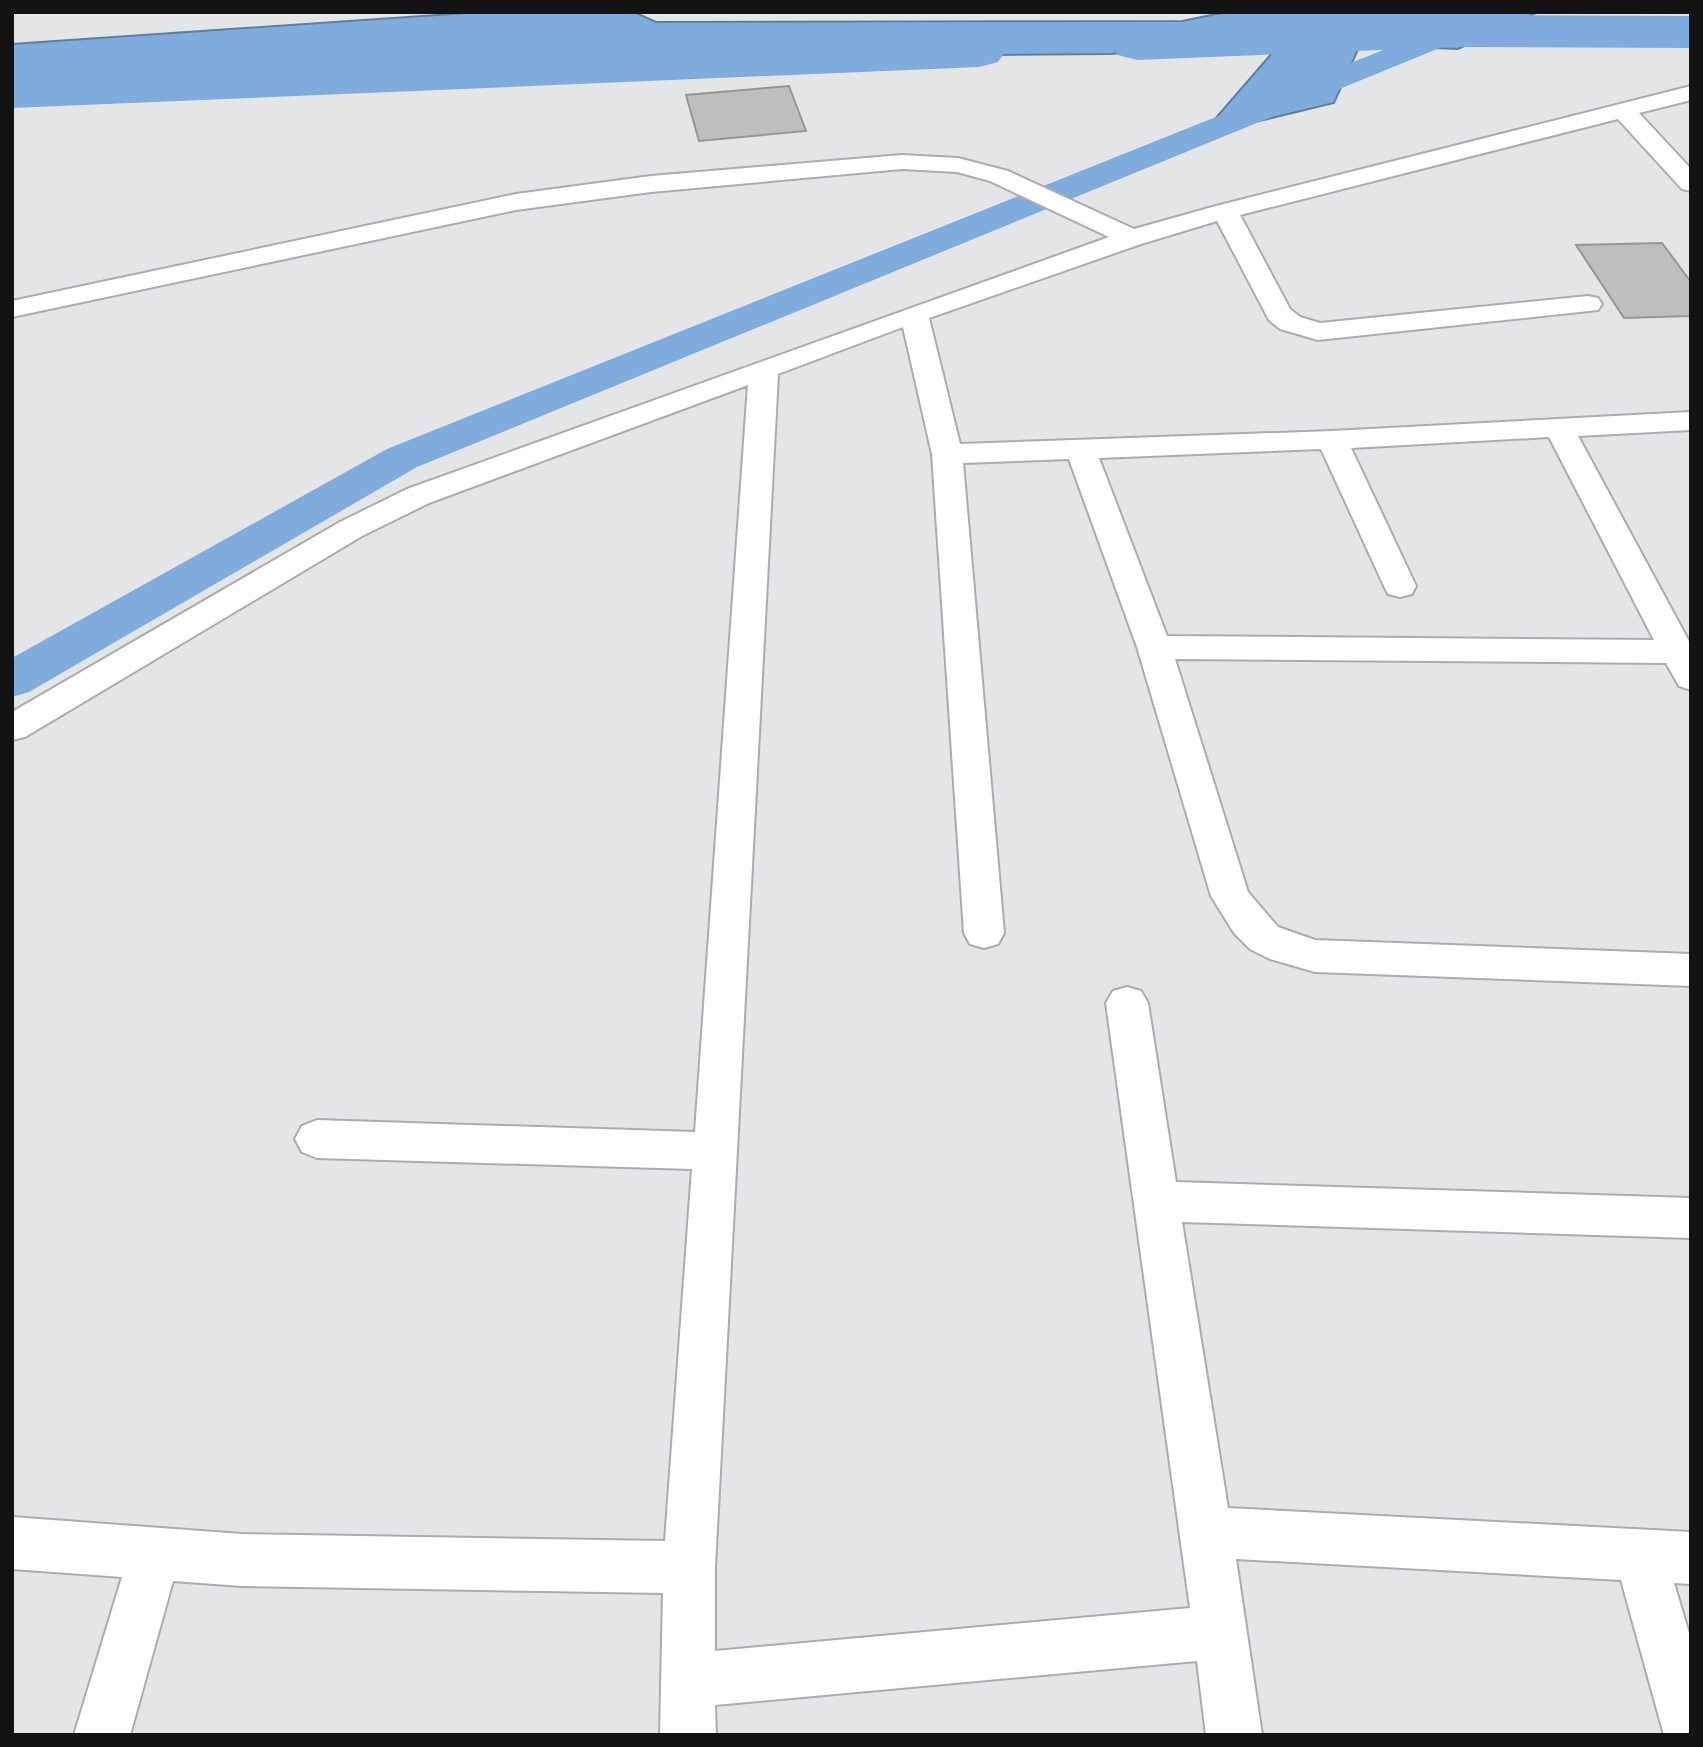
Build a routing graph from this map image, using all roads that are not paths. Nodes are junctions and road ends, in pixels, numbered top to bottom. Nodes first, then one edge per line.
1 (1691, 93) edge
2 (1623, 110) junction
3 (1691, 184) edge
4 (1225, 211) junction
5 (1132, 238) junction
6 (1588, 304) dead end
7 (12, 309) edge
8 (914, 314) junction
9 (764, 369) junction
10 (1691, 421) edge
11 (1558, 426) junction
12 (1332, 440) junction
13 (1081, 449) junction
14 (947, 454) junction
15 (1400, 586) dead end
16 (1154, 648) junction
17 (1684, 665) edge
18 (12, 728) edge
19 (984, 933) dead end
20 (1691, 970) edge
21 (1127, 1003) dead end
22 (317, 1139) dead end
23 (716, 1151) junction
24 (1157, 1201) junction
25 (1691, 1218) edge
26 (1206, 1532) junction
27 (12, 1543) edge
28 (155, 1553) junction
29 (1665, 1557) edge
30 (689, 1567) junction
31 (1220, 1632) junction
32 (689, 1680) junction
33 (1691, 1734) edge
34 (103, 1735) edge
35 (688, 1735) edge
36 (1234, 1735) edge

1 - 2 street
2 - 3 street
2 - 4 street
4 - 5 street
4 - 6 street
5 - 7 street
5 - 8 street
8 - 9 street
8 - 14 street
9 - 18 street
9 - 23 street
10 - 11 street
11 - 12 street
11 - 17 street
12 - 13 street
12 - 15 street
13 - 14 street
13 - 16 street
14 - 19 street
16 - 17 street
16 - 20 street
21 - 24 street
22 - 23 street
23 - 30 street
24 - 25 street
24 - 26 street
26 - 29 street
26 - 31 street
27 - 28 street
28 - 30 street
28 - 34 street
29 - 33 street
30 - 32 street
31 - 32 street
31 - 36 street
32 - 35 street

